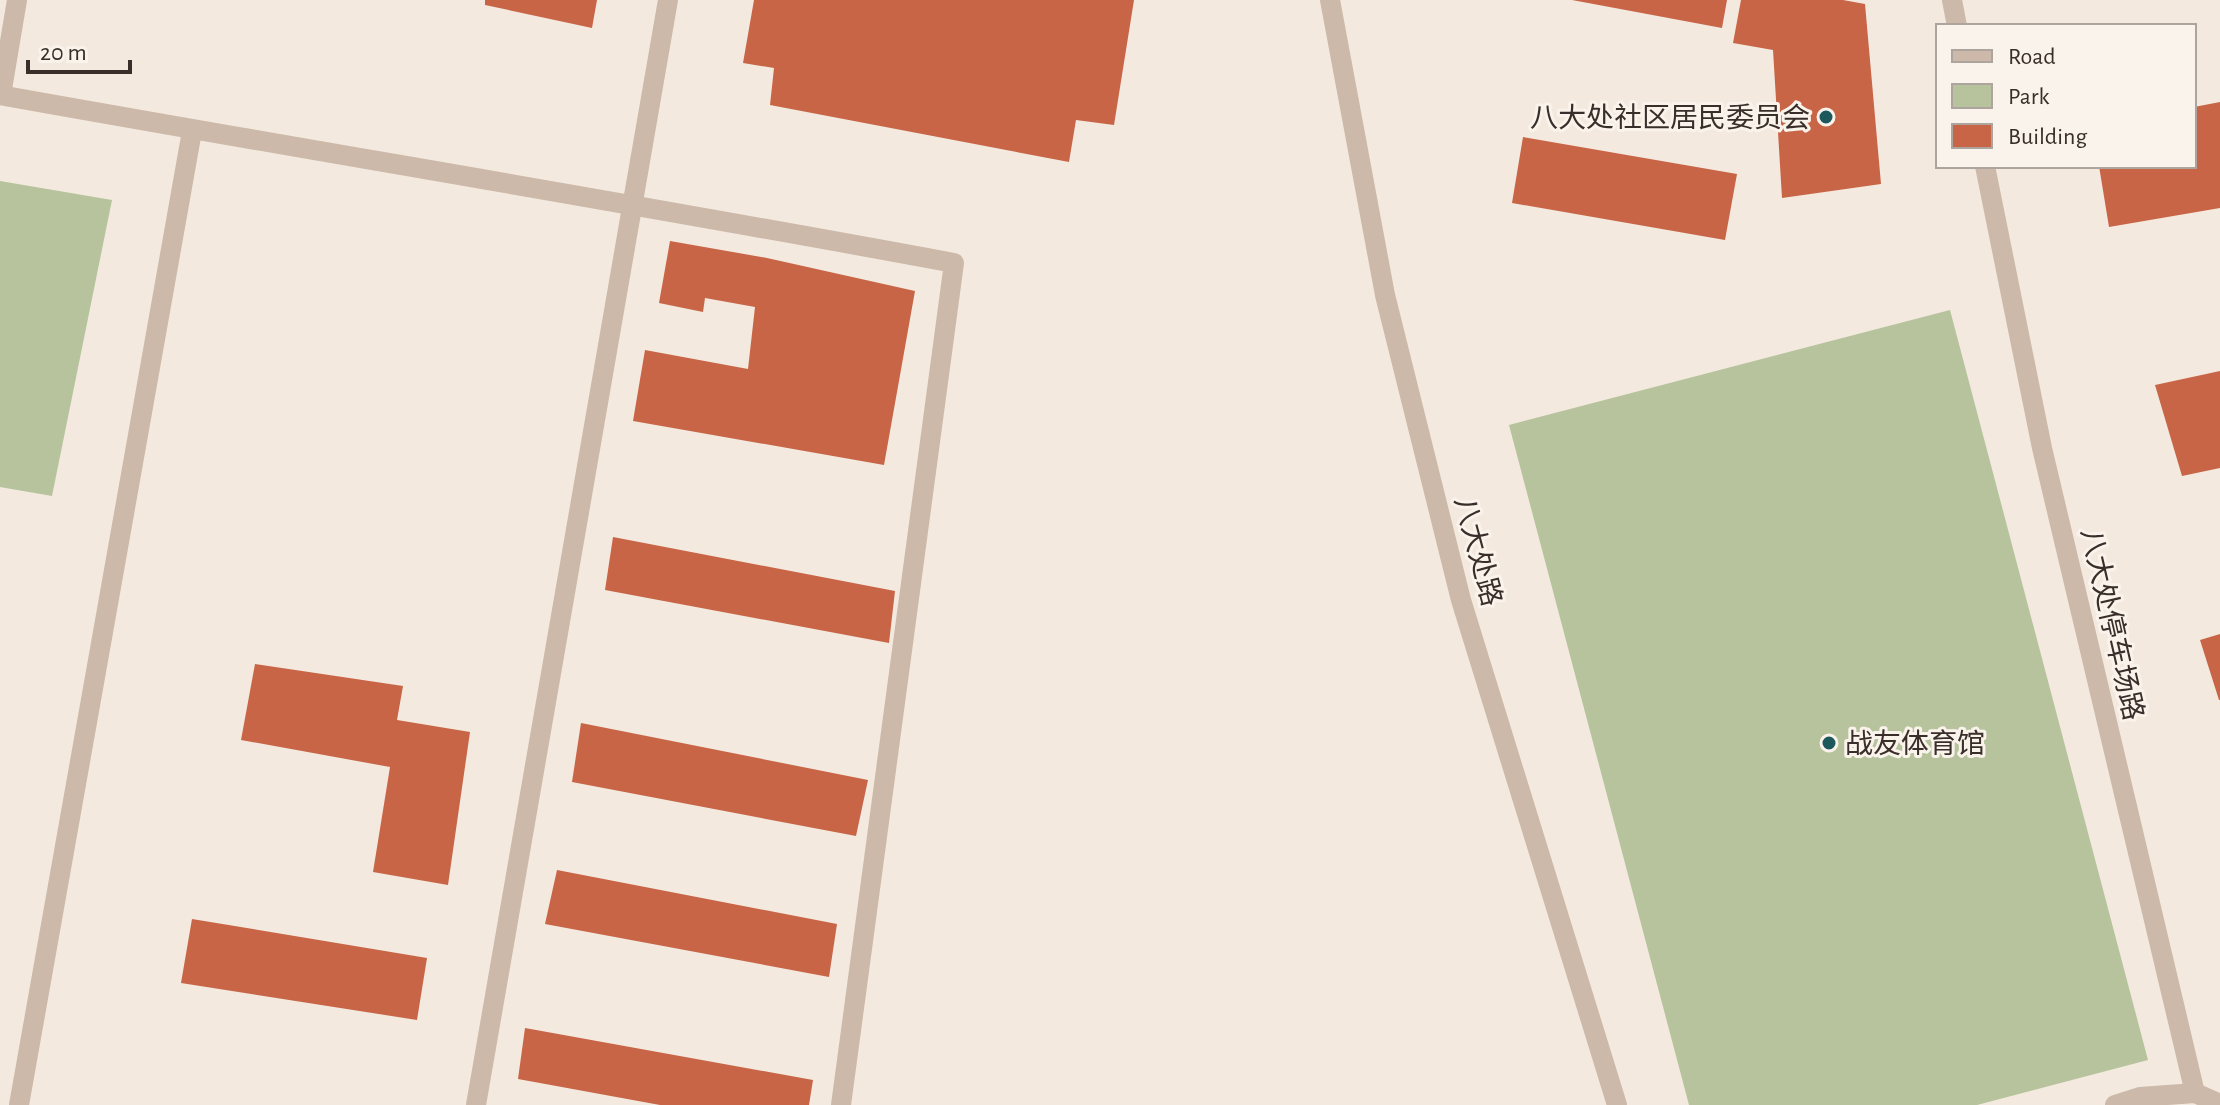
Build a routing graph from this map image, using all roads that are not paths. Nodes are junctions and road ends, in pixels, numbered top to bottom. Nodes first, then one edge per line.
1 (17, 0) edge
2 (668, 0) edge
3 (1330, 0) edge
4 (1952, 0) edge
5 (1957, 24) edge
6 (0, 95) edge
7 (192, 131) junction
8 (1985, 168) edge
9 (633, 203) junction
10 (2195, 1093) junction
11 (2220, 1104) edge
12 (19, 1105) edge
13 (476, 1105) edge
14 (841, 1105) edge
15 (1617, 1105) edge
16 (2115, 1105) edge

1 - 6 street
2 - 9 street
3 - 15 street, 八大处路
4 - 5 street
6 - 7 street
7 - 9 street
7 - 12 street
8 - 10 street, 八大处停车场路
9 - 13 street
9 - 14 street
10 - 11 street
10 - 16 street

